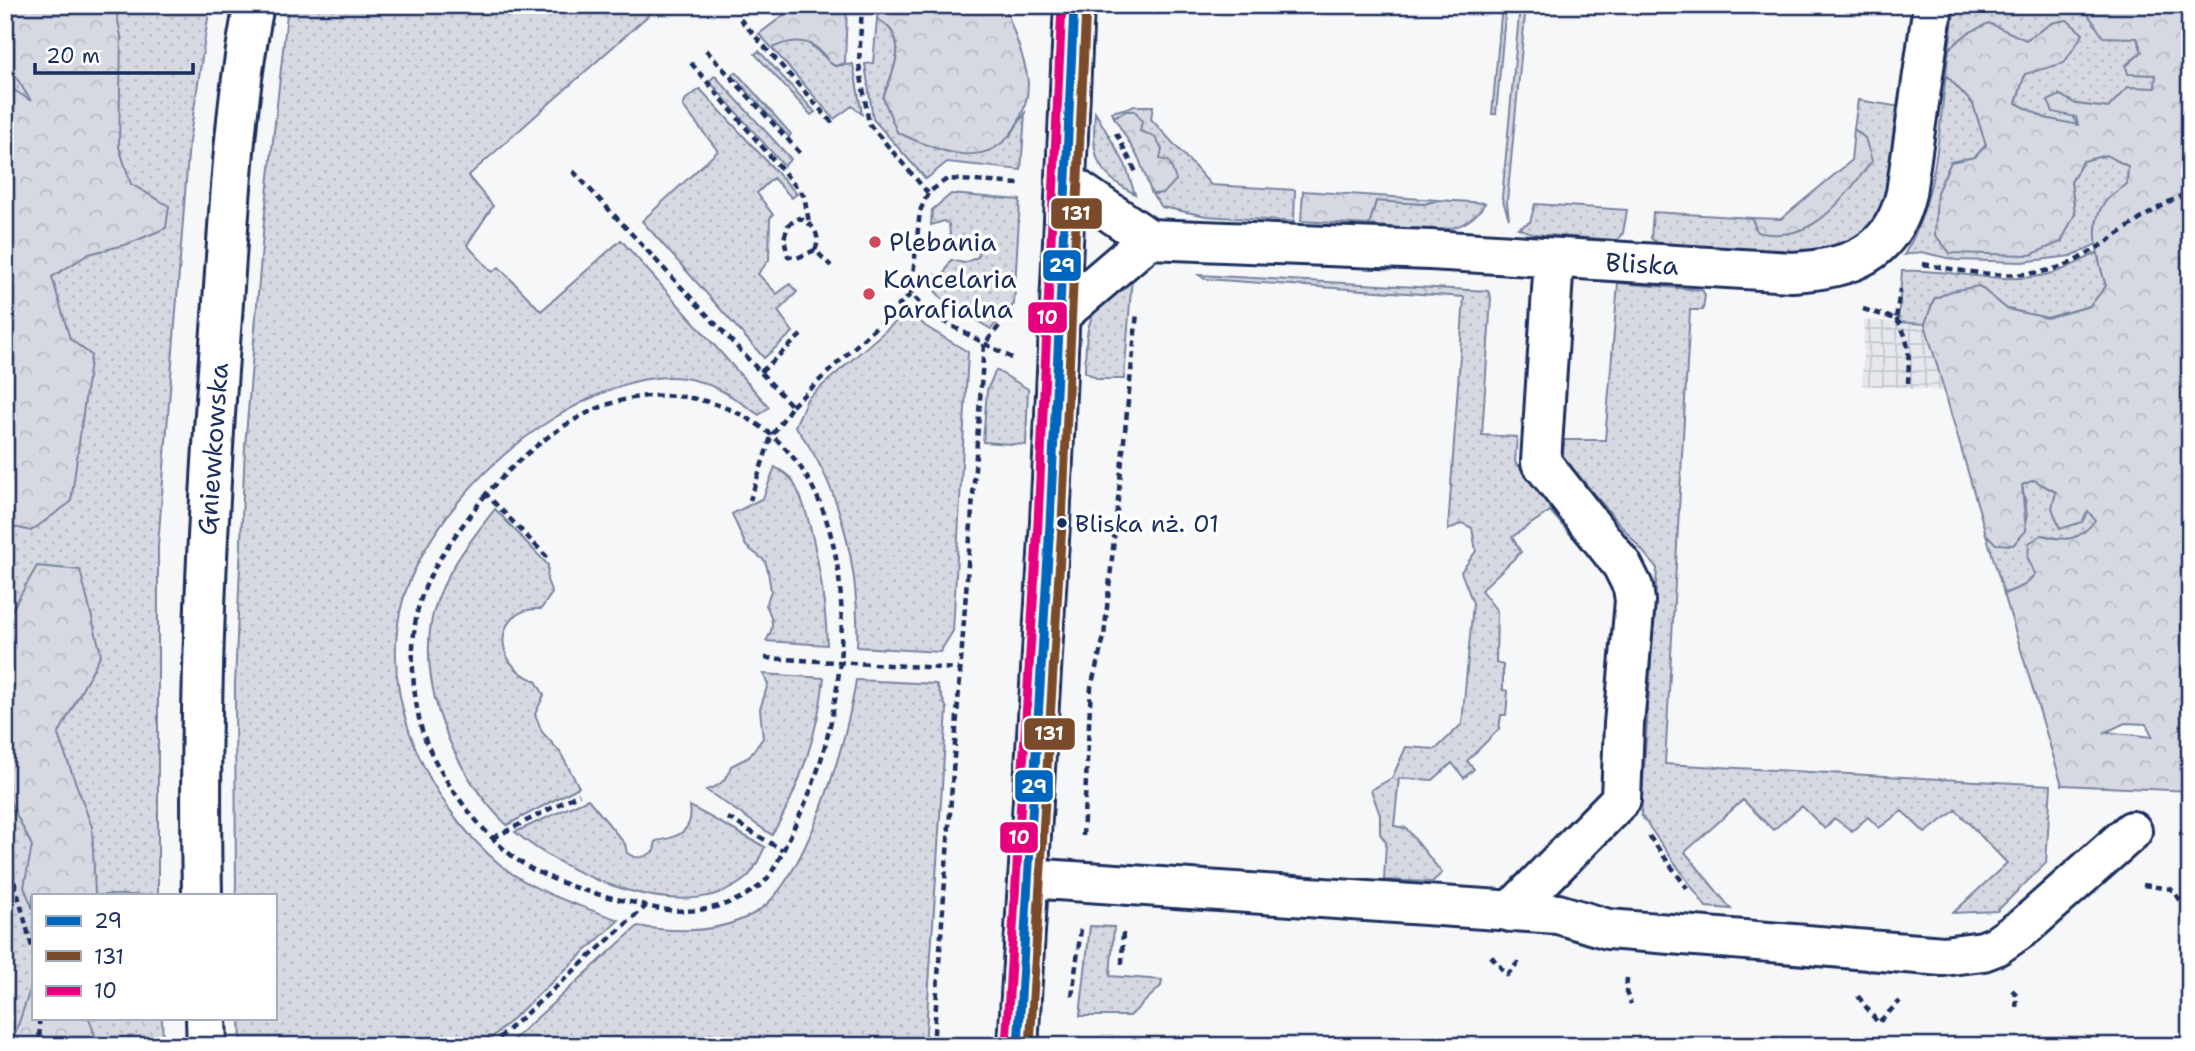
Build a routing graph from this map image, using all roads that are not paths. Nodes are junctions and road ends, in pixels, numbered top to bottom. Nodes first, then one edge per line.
1 (254, 5) edge
2 (1074, 5) edge
3 (1933, 5) edge
4 (1065, 181) junction
5 (1149, 239) junction
6 (1554, 259) junction
7 (1059, 315) junction
8 (2132, 831) dead end
9 (1028, 878) junction
10 (202, 894) edge
11 (1510, 912) junction
12 (206, 1020) edge
13 (207, 1046) edge
14 (1018, 1046) edge

1 - 10 street, Gniewkowska
2 - 4 street
3 - 6 street, Bliska
4 - 5 street
4 - 7 street
5 - 6 street, Bliska
5 - 7 street
6 - 11 street
7 - 9 street
8 - 11 street
9 - 11 street
9 - 14 street
12 - 13 street

